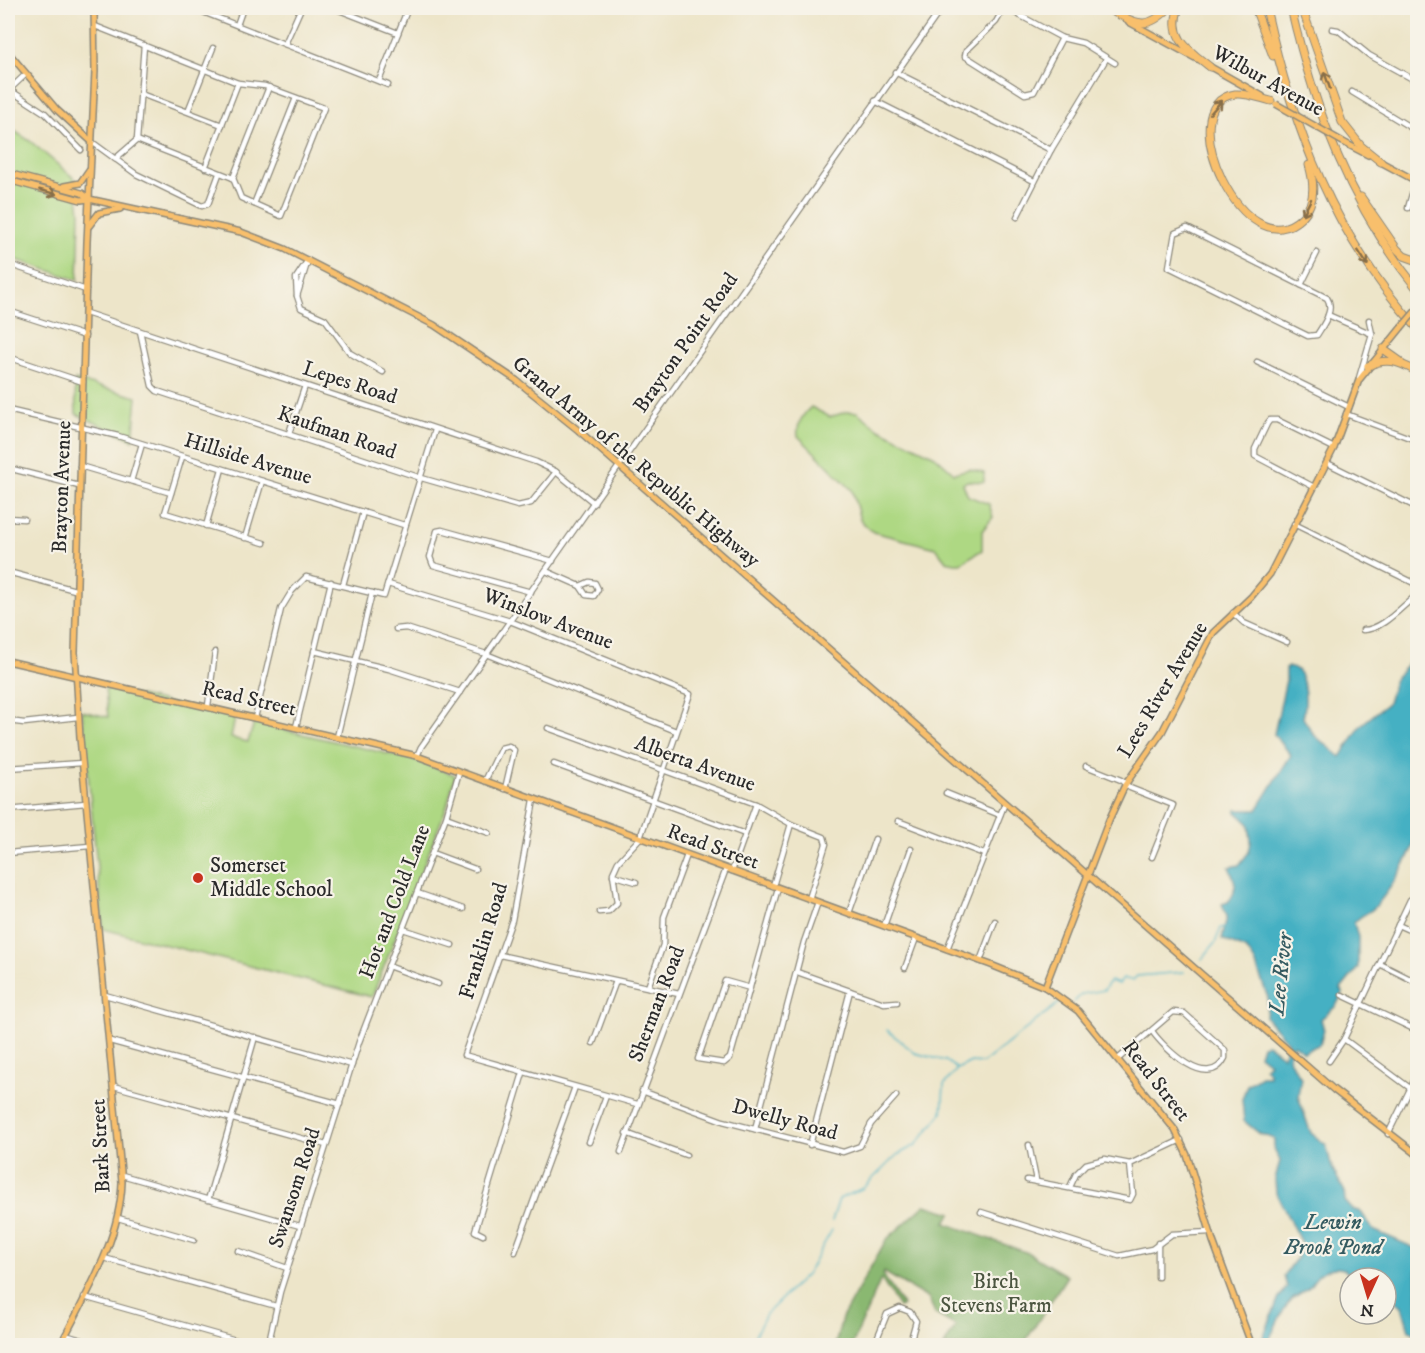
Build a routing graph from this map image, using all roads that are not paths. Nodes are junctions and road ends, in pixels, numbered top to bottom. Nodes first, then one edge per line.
1 (94, 8) edge
2 (193, 8) edge
3 (243, 8) edge
4 (301, 8) edge
5 (334, 8) edge
6 (408, 8) edge
7 (942, 8) edge
8 (1005, 8) edge
9 (1104, 8) edge
10 (1169, 8) edge
11 (1179, 8) edge
12 (1255, 8) edge
13 (1266, 8) edge
14 (1291, 8) edge
15 (1302, 8) edge
16 (237, 25) junction
17 (95, 27) junction
18 (1332, 29) dead end
19 (398, 33) junction
20 (1062, 38) junction
21 (144, 45) junction
22 (285, 45) junction
23 (213, 48) dead end
24 (8, 52) edge
25 (1106, 59) junction
26 (1115, 63) dead end
27 (1210, 67) junction
28 (204, 69) junction
29 (895, 72) junction
30 (26, 74) junction
31 (378, 81) junction
32 (1418, 82) edge
33 (238, 83) junction
34 (388, 86) dead end
35 (269, 87) junction
36 (8, 89) edge
37 (1286, 90) junction
38 (1352, 92) dead end
39 (141, 94) junction
40 (296, 98) junction
41 (875, 101) junction
42 (1274, 103) junction
43 (188, 111) junction
44 (222, 124) junction
45 (1299, 131) junction
46 (1418, 132) edge
47 (137, 140) junction
48 (92, 142) junction
49 (81, 150) dead end
50 (1051, 150) junction
51 (115, 159) junction
52 (1381, 162) junction
53 (1339, 164) junction
54 (90, 168) junction
55 (205, 168) junction
56 (8, 173) edge
57 (1418, 173) edge
58 (219, 174) junction
59 (233, 178) junction
60 (8, 180) edge
61 (1034, 181) junction
62 (1417, 181) edge
63 (56, 186) junction
64 (88, 198) junction
65 (254, 204) junction
66 (130, 208) junction
67 (1408, 208) dead end
68 (1017, 217) dead end
69 (87, 230) junction
70 (1317, 253) dead end
71 (308, 260) junction
72 (1418, 261) edge
73 (8, 264) edge
74 (1301, 285) junction
75 (86, 290) junction
76 (1418, 290) edge
77 (1418, 308) edge
78 (8, 311) edge
79 (86, 313) junction
80 (1328, 315) junction
81 (1369, 320) dead end
82 (1418, 329) edge
83 (140, 331) junction
84 (1372, 334) junction
85 (85, 336) junction
86 (1383, 349) junction
87 (8, 357) edge
88 (1257, 362) dead end
89 (1368, 366) junction
90 (1416, 371) edge
91 (383, 372) dead end
92 (1359, 380) junction
93 (83, 381) junction
94 (304, 386) junction
95 (1349, 406) junction
96 (8, 410) edge
97 (1346, 414) junction
98 (82, 427) junction
99 (435, 430) junction
100 (289, 433) junction
101 (1418, 441) edge
102 (142, 444) junction
103 (1334, 448) junction
104 (182, 457) junction
105 (1327, 463) junction
106 (80, 466) junction
107 (619, 466) junction
108 (8, 468) edge
109 (222, 469) junction
110 (556, 472) junction
111 (418, 477) junction
112 (131, 481) junction
113 (262, 481) junction
114 (79, 486) junction
115 (1314, 487) junction
116 (171, 493) junction
117 (594, 503) junction
118 (1418, 508) edge
119 (363, 512) junction
120 (8, 518) edge
121 (24, 519) dead end
122 (1294, 524) junction
123 (404, 525) junction
124 (206, 526) junction
125 (245, 538) junction
126 (264, 543) dead end
127 (553, 561) junction
128 (546, 571) junction
129 (8, 572) edge
130 (332, 582) junction
131 (388, 584) junction
132 (343, 585) junction
133 (1418, 585) edge
134 (580, 586) dead end
135 (75, 590) junction
136 (531, 592) junction
137 (372, 593) junction
138 (1418, 594) edge
139 (1233, 613) junction
140 (510, 621) junction
141 (396, 629) dead end
142 (1363, 630) dead end
143 (1287, 642) dead end
144 (314, 651) junction
145 (215, 652) dead end
146 (486, 654) junction
147 (355, 660) junction
148 (8, 661) edge
149 (75, 676) junction
150 (460, 692) junction
151 (208, 706) junction
152 (78, 717) junction
153 (255, 717) junction
154 (8, 721) edge
155 (296, 727) junction
156 (548, 728) dead end
157 (676, 731) junction
158 (337, 736) junction
159 (417, 756) junction
160 (82, 763) junction
161 (554, 764) dead end
162 (1086, 766) dead end
163 (8, 768) edge
164 (663, 770) junction
165 (459, 772) junction
166 (484, 782) junction
167 (1125, 785) junction
168 (505, 789) junction
169 (946, 793) dead end
170 (534, 800) junction
171 (654, 801) junction
172 (86, 803) junction
173 (1005, 803) junction
174 (756, 804) junction
175 (8, 810) edge
176 (1000, 815) junction
177 (446, 817) junction
178 (898, 821) dead end
179 (791, 825) junction
180 (489, 833) dead end
181 (745, 834) junction
182 (640, 838) junction
183 (875, 839) dead end
184 (90, 846) junction
185 (911, 849) dead end
186 (8, 853) edge
187 (432, 853) junction
188 (984, 854) junction
189 (687, 855) junction
190 (1152, 857) dead end
191 (474, 869) dead end
192 (729, 870) junction
193 (613, 875) junction
194 (1089, 877) junction
195 (636, 882) dead end
196 (776, 887) junction
197 (417, 893) junction
198 (809, 898) junction
199 (1410, 900) dead end
200 (818, 902) junction
201 (463, 909) dead end
202 (599, 912) dead end
203 (849, 913) junction
204 (995, 921) dead end
205 (1398, 925) junction
206 (884, 926) junction
207 (403, 929) junction
208 (1418, 934) edge
209 (916, 938) junction
210 (452, 945) dead end
211 (947, 949) junction
212 (500, 955) junction
213 (980, 961) junction
214 (1380, 964) junction
215 (388, 966) junction
216 (103, 967) joint
217 (905, 968) dead end
218 (798, 972) junction
219 (616, 981) junction
220 (1418, 983) edge
221 (438, 984) dead end
222 (648, 987) junction
223 (1045, 987) junction
224 (750, 988) junction
225 (850, 991) junction
226 (105, 994) junction
227 (679, 994) junction
228 (1342, 995) dead end
229 (897, 1002) dead end
230 (1361, 1004) junction
231 (1152, 1031) junction
232 (1418, 1031) edge
233 (255, 1037) junction
234 (1344, 1039) junction
235 (110, 1041) junction
236 (359, 1042) joint
237 (592, 1043) dead end
238 (1118, 1059) junction
239 (1329, 1061) dead end
240 (352, 1065) junction
241 (523, 1073) junction
242 (1418, 1073) edge
243 (243, 1078) junction
244 (114, 1086) junction
245 (575, 1088) junction
246 (1410, 1088) junction
247 (642, 1091) junction
248 (1418, 1094) edge
249 (606, 1096) junction
250 (896, 1096) dead end
251 (340, 1104) junction
252 (637, 1104) junction
253 (231, 1119) junction
254 (755, 1129) junction
255 (626, 1133) junction
256 (1388, 1134) junction
257 (1181, 1140) junction
258 (589, 1142) dead end
259 (326, 1145) junction
260 (810, 1145) junction
261 (1029, 1145) dead end
262 (621, 1152) dead end
263 (686, 1155) dead end
264 (1418, 1155) edge
265 (1130, 1164) junction
266 (122, 1175) junction
267 (1027, 1180) dead end
268 (1036, 1180) junction
269 (1070, 1187) junction
270 (208, 1200) junction
271 (981, 1212) dead end
272 (118, 1218) junction
273 (300, 1226) junction
274 (1210, 1232) junction
275 (483, 1235) dead end
276 (194, 1240) dead end
277 (1158, 1243) junction
278 (238, 1251) dead end
279 (515, 1252) dead end
280 (104, 1258) junction
281 (287, 1268) junction
282 (1159, 1275) dead end
283 (84, 1297) junction
284 (276, 1306) junction
285 (65, 1335) junction
286 (875, 1344) edge
287 (60, 1346) edge
288 (103, 1346) edge
289 (257, 1346) edge
290 (268, 1346) edge
291 (882, 1346) edge
292 (909, 1346) edge
293 (1252, 1346) edge

1 - 17 main road, Brayton Avenue
2 - 16 street
3 - 16 street
4 - 22 street
5 - 19 street
6 - 19 street
7 - 29 street, Brayton Point Road
8 - 20 street
8 - 20 street
9 - 10 highway
9 - 27 main road, Wilbur Avenue
11 - 27 highway
12 - 37 highway
13 - 37 highway
14 - 53 highway
52 -> 15 highway
16 - 22 street
17 - 21 street
17 - 48 main road, Brayton Avenue
18 - 32 street
19 - 31 street
20 - 25 street
21 - 28 street
21 - 39 street
22 - 31 street
23 - 28 street
24 - 30 main road
25 - 26 street
25 - 50 street
27 - 42 main road, Wilbur Avenue
28 - 33 street
28 - 43 street
29 - 41 street, Brayton Point Road
29 - 50 street
30 - 36 street
30 - 48 main road
31 - 34 street
33 - 35 street
33 - 44 street
35 - 40 street
35 - 59 street
36 - 49 street
37 - 45 highway
38 - 46 street
39 - 43 street
39 - 47 street
40 - 65 street
40 - 65 street
41 - 61 street
41 - 107 street, Brayton Point Road
45 -> 42 highway
42 - 52 main road, Wilbur Avenue, bridge
43 - 44 street
44 - 55 street
45 -> 82 highway
47 - 51 street
47 - 55 street
48 - 51 street
48 - 54 main road, Brayton Avenue
50 - 61 street
51 - 58 street
52 - 62 main road, Wilbur Avenue
53 - 72 highway
53 - 76 highway
54 - 63 main road
54 - 64 main road, Brayton Avenue
55 - 58 street
56 - 63 main road
57 - 62 street
58 - 59 street
59 - 65 street
60 -> 64 main road
61 - 68 street
62 - 67 street
63 - 64 main road
64 - 66 main road, Grand Army of the Republic Highway
64 - 69 main road, Brayton Avenue
66 - 69 main road
66 - 71 main road, Grand Army of the Republic Highway
69 - 75 main road, Brayton Avenue
70 - 74 street
71 - 91 street
71 - 107 main road, Grand Army of the Republic Highway
73 - 75 street
74 - 80 street
74 - 80 street
75 - 79 main road, Brayton Avenue
77 - 86 main road, Lees River Avenue, bridge
78 - 85 street
79 - 83 street, Lepes Road
79 - 85 main road, Brayton Avenue
80 - 84 street
81 - 84 street
83 - 94 street, Lepes Road
83 - 100 street, Kaufman Road
84 - 92 street
85 - 93 main road, Brayton Avenue
86 - 89 main road, Lees River Avenue
86 - 90 highway
87 - 93 street
88 - 95 street
89 - 90 highway
89 - 92 main road, Lees River Avenue
92 - 95 main road, Lees River Avenue
93 - 98 main road, Brayton Avenue
94 - 99 street, Lepes Road
94 - 100 street
95 - 97 main road, Lees River Avenue
96 - 98 street, Hillside Avenue
97 - 101 street
97 - 103 main road, Lees River Avenue
98 - 102 street, Hillside Avenue
98 - 106 main road, Brayton Avenue
99 - 110 street, Lepes Road
99 - 111 street
100 - 111 street, Kaufman Road
102 - 104 street, Hillside Avenue
102 - 112 street
103 - 105 main road, Lees River Avenue
103 - 115 street
104 - 109 street, Hillside Avenue
104 - 116 street
105 - 115 main road, Lees River Avenue
105 - 118 street
106 - 112 street
106 - 114 main road, Brayton Avenue
107 - 117 street, Brayton Point Road
107 - 173 main road, Grand Army of the Republic Highway
108 - 114 street
109 - 113 street, Hillside Avenue
109 - 124 street
110 - 111 street, Kaufman Road
110 - 117 street, Lepes Road
111 - 123 street
112 - 116 street
113 - 119 street, Hillside Avenue
113 - 125 street
114 - 135 main road, Brayton Avenue
115 - 122 main road, Lees River Avenue
116 - 124 street
117 - 127 street, Brayton Point Road
119 - 123 street, Hillside Avenue
119 - 132 street
120 - 121 street
122 - 133 street
122 - 139 main road, Lees River Avenue
123 - 131 street
124 - 125 street
125 - 126 street
127 - 128 street, Brayton Point Road
127 - 136 street
128 - 134 street
128 - 136 street, Brayton Point Road
129 - 135 street
130 - 132 street
130 - 144 street
130 - 153 street
131 - 137 street
131 - 140 street, Winslow Avenue
132 - 137 street
135 - 149 main road, Brayton Avenue
136 - 140 street, Brayton Point Road
137 - 147 street
138 - 142 street
139 - 143 street
139 - 167 main road, Lees River Avenue
140 - 146 street, Brayton Point Road
140 - 157 street, Winslow Avenue
141 - 146 street
144 - 147 street
144 - 155 street
145 - 151 street
146 - 150 street, Brayton Point Road
146 - 157 street
147 - 150 street
147 - 158 street
148 - 149 main road, Read Street
149 - 151 main road, Read Street
149 - 152 main road, Brayton Avenue
150 - 159 street, Brayton Point Road
151 - 153 main road, Read Street
152 - 154 street
152 - 160 main road, Brayton Avenue
153 - 155 main road, Read Street
155 - 158 main road, Read Street
156 - 164 street, Alberta Avenue
157 - 164 street
158 - 159 main road, Read Street
159 - 165 main road, Read Street
160 - 163 street
160 - 172 main road, Brayton Avenue
161 - 171 street
162 - 167 street
164 - 171 street
164 - 174 street, Alberta Avenue
165 - 166 main road, Read Street
165 - 177 street, Hot and Cold Lane
166 - 168 main road, Read Street
166 - 168 street
167 - 190 street
167 - 194 main road, Lees River Avenue
168 - 170 main road, Read Street
169 - 176 street
170 - 182 main road, Read Street
170 - 212 street, Franklin Road
171 - 181 street
171 - 182 street
172 - 175 street
172 - 184 main road, Brayton Avenue
173 - 176 street
173 - 194 main road, Grand Army of the Republic Highway
174 - 179 street, Alberta Avenue
174 - 181 street, Sherman Road
176 - 188 street
177 - 180 street
177 - 187 street, Hot and Cold Lane
178 - 188 street
179 - 196 street
179 - 198 street, Alberta Avenue
181 - 192 street, Sherman Road
182 - 189 main road, Read Street
182 - 193 street
183 - 203 street
184 - 186 street
184 - 216 main road, Brayton Avenue
185 - 206 street
187 - 191 street
187 - 197 street, Hot and Cold Lane
188 - 211 street
189 - 192 main road, Read Street
189 - 222 street
192 - 196 main road, Read Street
192 - 227 street, Sherman Road
193 - 195 street
193 - 202 street
194 - 223 main road, Lees River Avenue
194 - 256 main road
196 - 198 main road, Read Street
196 - 224 street
197 - 201 street
197 - 207 street, Hot and Cold Lane
198 - 200 main road, Read Street
199 - 205 street
200 - 203 main road, Read Street
200 - 218 street
203 - 206 main road, Read Street
204 - 213 street
205 - 208 street
205 - 214 street
206 - 209 main road, Read Street
207 - 210 street
207 - 215 street, Hot and Cold Lane
209 - 211 main road, Read Street
209 - 217 street
211 - 213 main road, Read Street
212 - 219 street
212 - 241 street, Franklin Road
213 - 223 main road, Read Street
214 - 220 street
214 - 230 street
215 - 221 street
215 - 236 street, Hot and Cold Lane
216 - 226 main road, Bark Street
218 - 225 street
218 - 254 street
219 - 222 street
219 - 237 street
222 - 227 street
223 - 238 main road, Read Street
224 - 224 street
225 - 229 street
225 - 260 street
226 - 233 street
226 - 235 main road, Bark Street
227 - 247 street, Sherman Road
228 - 230 street
230 - 232 street
230 - 234 street
231 - 231 street
231 - 238 street
233 - 240 street
233 - 243 street
234 - 239 street
234 - 246 street
235 - 243 street
235 - 244 main road, Bark Street
236 - 240 street, Swansom Road
238 - 257 main road, Read Street
240 - 251 street, Swansom Road
241 - 245 street
241 - 275 street
242 - 246 street
243 - 251 street
243 - 253 street
244 - 253 street
244 - 266 main road, Bark Street
245 - 249 street
245 - 279 street
246 - 248 street
246 - 256 street
247 - 252 street, Sherman Road
247 - 254 street, Dwelly Road
249 - 252 street
249 - 258 street
250 - 260 street, Dwelly Road
251 - 259 street, Swansom Road
252 - 255 street, Sherman Road
253 - 259 street
253 - 270 street
254 - 260 street, Dwelly Road
255 - 262 street, Sherman Road
255 - 263 street
256 - 264 main road
257 - 265 street
257 - 274 main road, Read Street
259 - 273 street, Swansom Road
261 - 268 street
265 - 269 street
265 - 269 street
266 - 270 street
266 - 272 main road, Bark Street
267 - 268 street
268 - 269 street
270 - 273 street
271 - 277 street
272 - 276 street
272 - 280 main road, Bark Street
273 - 281 street, Swansom Road
274 - 277 street
274 - 293 main road, Read Street
277 - 282 street
278 - 281 street
280 - 283 main road, Bark Street
280 - 284 street
281 - 284 street, Swansom Road
283 - 285 main road, Bark Street
283 - 289 street
284 - 290 street, Swansom Road
285 - 287 main road, Bark Street
285 - 288 street
286 - 291 street
286 - 292 street

